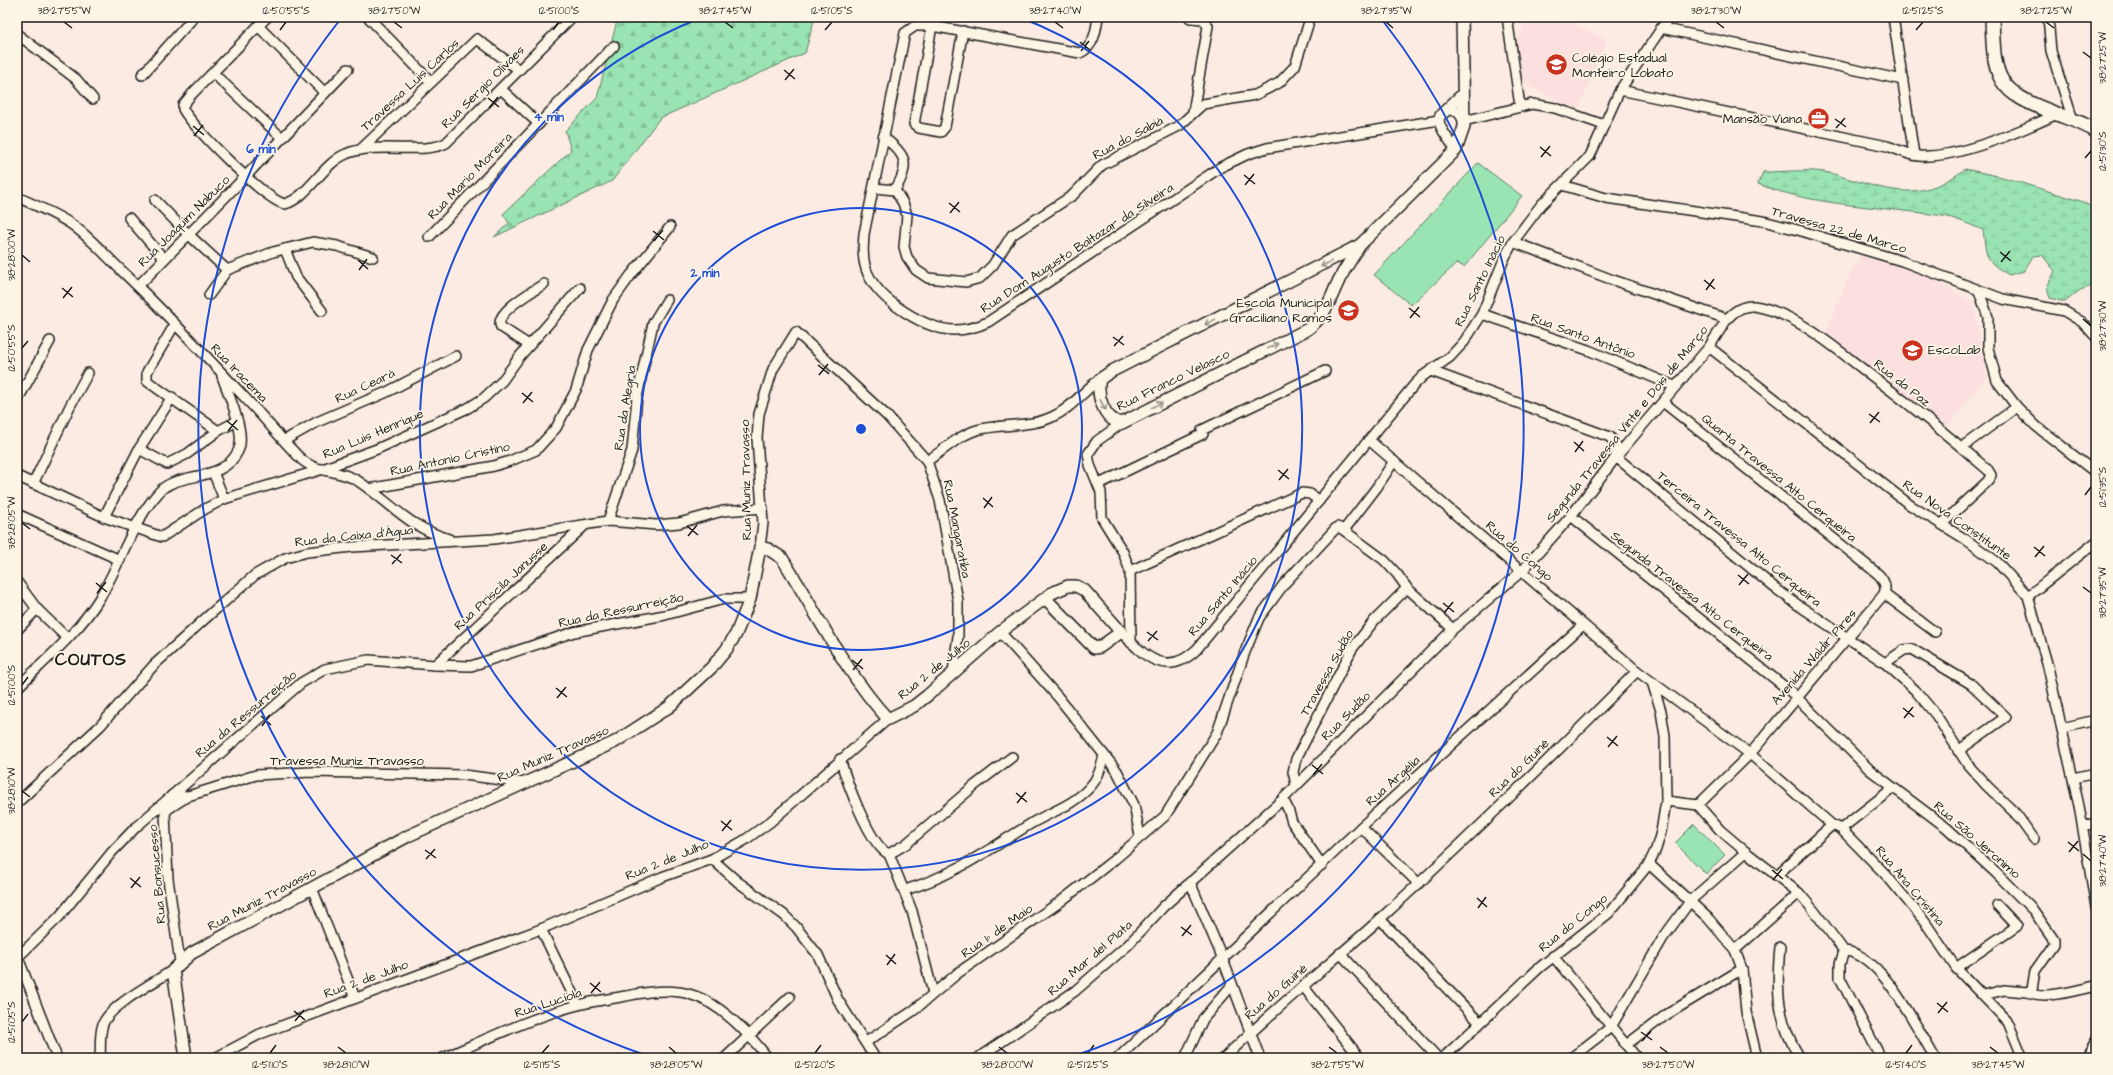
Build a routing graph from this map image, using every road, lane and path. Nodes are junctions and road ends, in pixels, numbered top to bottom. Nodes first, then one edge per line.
1 (194, 17) edge
2 (267, 17) edge
3 (368, 17) edge
4 (572, 17) edge
5 (1098, 17) edge
6 (1462, 17) edge
7 (1507, 17) edge
8 (1669, 17) edge
9 (1893, 17) edge
10 (1992, 17) edge
11 (2048, 17) edge
12 (1190, 18) dead end
13 (1308, 25) dead end
14 (258, 26) junction
15 (932, 26) junction
16 (1661, 28) junction
17 (963, 31) junction
18 (17, 34) edge
19 (614, 46) dead end
20 (348, 69) dead end
21 (519, 70) junction
22 (213, 73) junction
23 (142, 75) dead end
24 (1903, 80) junction
25 (431, 82) junction
26 (501, 89) junction
27 (1620, 90) junction
28 (325, 93) junction
29 (1463, 94) junction
30 (93, 99) dead end
31 (1520, 106) junction
32 (1193, 112) junction
33 (2057, 114) junction
34 (1441, 116) junction
35 (2073, 120) junction
36 (1464, 121) junction
37 (539, 124) junction
38 (1604, 125) junction
39 (2096, 131) edge
40 (1446, 133) junction
41 (883, 136) junction
42 (282, 138) junction
43 (360, 150) junction
44 (1456, 150) junction
45 (1914, 155) junction
46 (245, 177) junction
47 (1562, 185) junction
48 (874, 188) junction
49 (895, 190) junction
50 (17, 197) edge
51 (156, 200) dead end
52 (129, 218) dead end
53 (670, 227) dead end
54 (188, 234) junction
55 (429, 237) dead end
56 (1513, 242) junction
57 (1360, 245) junction
58 (286, 249) junction
59 (373, 257) dead end
60 (164, 259) junction
61 (227, 270) junction
62 (544, 284) dead end
63 (138, 286) junction
64 (580, 288) dead end
65 (1979, 290) junction
66 (209, 295) dead end
67 (668, 300) dead end
68 (322, 311) dead end
69 (1482, 314) junction
70 (1728, 319) junction
71 (175, 324) junction
72 (2096, 337) edge
73 (50, 341) dead end
74 (810, 344) joint
75 (529, 345) junction
76 (1709, 348) junction
77 (456, 356) dead end
78 (1324, 371) dead end
79 (1431, 371) junction
80 (220, 372) junction
81 (88, 373) dead end
82 (1100, 379) junction
83 (1674, 386) junction
84 (172, 397) junction
85 (17, 401) edge
86 (1663, 402) junction
87 (2017, 407) junction
88 (237, 421) junction
89 (1122, 422) junction
90 (218, 431) junction
91 (285, 440) junction
92 (1369, 440) junction
93 (1962, 447) junction
94 (139, 449) junction
95 (1616, 457) junction
96 (928, 461) junction
97 (1394, 461) junction
98 (320, 470) junction
99 (213, 472) junction
100 (2096, 473) edge
101 (17, 476) edge
102 (33, 484) junction
103 (1098, 484) junction
104 (369, 489) junction
105 (224, 500) junction
106 (1319, 501) junction
107 (763, 508) junction
108 (17, 514) edge
109 (1571, 516) junction
110 (104, 517) junction
111 (608, 522) junction
112 (1942, 524) junction
113 (584, 526) junction
114 (136, 528) junction
115 (1344, 530) junction
116 (456, 541) junction
117 (2096, 542) edge
118 (760, 548) junction
119 (120, 560) junction
120 (1130, 571) junction
121 (1522, 571) junction
122 (17, 584) edge
123 (1068, 586) joint
124 (1407, 588) junction
125 (1884, 594) junction
126 (2028, 596) junction
127 (1045, 598) junction
128 (750, 599) junction
129 (37, 609) junction
130 (1583, 625) junction
131 (1453, 629) junction
132 (17, 630) edge
133 (1000, 632) junction
134 (1121, 632) junction
135 (1935, 632) dead end
136 (67, 638) junction
137 (1847, 639) junction
138 (1131, 643) junction
139 (1885, 663) junction
140 (436, 665) junction
141 (1637, 671) junction
142 (953, 672) junction
143 (1652, 682) junction
144 (17, 688) edge
145 (1796, 697) junction
146 (888, 719) junction
147 (2096, 720) edge
148 (2062, 728) junction
149 (1958, 751) junction
150 (1750, 754) junction
151 (1104, 755) junction
152 (1012, 757) dead end
153 (840, 759) junction
154 (2096, 774) edge
155 (2073, 778) junction
156 (524, 783) junction
157 (1296, 784) junction
158 (1893, 788) junction
159 (172, 795) junction
160 (188, 796) junction
161 (1283, 799) junction
162 (1666, 801) junction
163 (17, 802) edge
164 (1698, 805) junction
165 (2096, 824) edge
166 (1832, 825) junction
167 (2083, 825) junction
168 (1361, 827) junction
169 (1841, 829) junction
170 (1140, 836) junction
171 (2034, 838) dead end
172 (1746, 852) junction
173 (892, 853) junction
174 (712, 859) junction
175 (2093, 861) edge
176 (1649, 864) junction
177 (1322, 865) junction
178 (1777, 875) junction
179 (1190, 882) junction
180 (1418, 883) junction
181 (312, 888) junction
182 (905, 890) junction
183 (1799, 893) junction
184 (1691, 900) junction
185 (1997, 905) dead end
186 (2096, 907) edge
187 (1380, 919) junction
188 (541, 929) junction
189 (1780, 947) dead end
190 (1735, 950) junction
191 (1844, 951) junction
192 (1340, 953) junction
193 (18, 956) edge
194 (1553, 956) junction
195 (1222, 957) junction
196 (177, 966) junction
197 (1956, 968) junction
198 (1742, 969) junction
199 (1232, 985) junction
200 (1304, 986) junction
201 (2096, 986) edge
202 (2027, 992) junction
203 (933, 993) junction
204 (1984, 995) junction
205 (790, 997) dead end
206 (355, 998) junction
207 (578, 1005) junction
208 (1480, 1023) junction
209 (1610, 1027) junction
210 (1250, 1033) junction
211 (750, 1035) junction
212 (2096, 1040) edge
213 (866, 1042) junction
214 (1626, 1045) junction
215 (57, 1058) edge
216 (100, 1058) edge
217 (186, 1058) edge
218 (214, 1058) edge
219 (443, 1058) edge
220 (725, 1058) edge
221 (768, 1058) edge
222 (875, 1058) edge
223 (978, 1058) edge
224 (1118, 1058) edge
225 (1185, 1058) edge
226 (1224, 1058) edge
227 (1260, 1058) edge
228 (1359, 1058) edge
229 (1438, 1058) edge
230 (1443, 1058) edge
231 (1571, 1058) edge
232 (1637, 1058) edge
233 (1757, 1058) edge
234 (1800, 1058) edge
235 (1881, 1058) edge
236 (1935, 1058) edge
237 (2023, 1058) edge
238 (2085, 1058) edge

1 - 23 street
2 - 14 street
3 - 25 street
4 - 21 street, Rua Sergio Olivaes
5 - 17 street
6 - 29 street, Rua Franco Velasco
7 - 31 street
8 - 16 street, Rua Santo Inácio
9 - 24 street
10 - 33 main road
11 - 35 street
12 - 32 street
13 - 32 street, Rua do Sabiá
14 - 22 street
14 - 28 street
15 - 17 street
15 - 17 street
15 - 41 street, Rua Dom Augusto Baltazar da Silveira
16 - 24 street
16 - 27 street, Rua Santo Inácio
18 - 30 street
19 - 37 street, Rua Mario Moreira
20 - 28 street, Rua Joaquim Nabuco
21 - 25 street, Travessa Luis Carlos
21 - 26 street, Rua Sergio Olivaes
22 - 42 street
22 - 46 street
24 - 45 street
25 - 43 street, Travessa Luis Carlos
26 - 37 street
26 - 43 street, Rua Sergio Olivaes
27 - 38 street, Rua Santo Inácio
27 - 45 street
28 - 42 street, Rua Joaquim Nabuco
29 - 34 street
29 - 36 street, Rua Franco Velasco
31 - 36 street
31 - 38 street
32 - 49 street, Rua do Sabiá
33 - 35 main road
33 - 45 street
34 - 36 street
34 - 40 street
34 - 48 street, Rua Dom Augusto Baltazar da Silveira
35 - 39 main road
36 - 40 street
36 - 44 street, Rua Franco Velasco
37 - 55 street, Rua Mario Moreira
38 - 47 street, Rua Santo Inácio
40 - 44 street
41 - 48 street, Rua Dom Augusto Baltazar da Silveira
41 - 49 street
42 - 46 street, Rua Joaquim Nabuco
43 - 46 street, Rua Sergio Olivaes
44 - 57 street, Rua Franco Velasco
46 - 54 street, Rua Joaquim Nabuco
47 - 56 street, Rua Santo Inácio
47 - 65 street, Travessa 22 de Marco
48 - 49 street
50 - 63 street, Rua Iracema
51 - 54 street
52 - 60 street
53 - 104 street, Rua Antonio Cristino
54 - 60 street, Rua Joaquim Nabuco
54 - 61 street
56 - 69 street, Rua Santo Inácio
56 - 70 street, Segunda Travessa Vinte e Dois de Março
57 -> 82 street, Rua Franco Velasco
89 -> 57 street, Rua Franco Velasco
58 - 59 street
58 - 61 street
58 - 68 street
60 - 63 street, Rua Joaquim Nabuco
61 - 66 street
62 - 75 street
63 - 71 street, Rua Iracema
64 - 75 street, Rua Luis Henrique
65 - 72 street, Travessa 22 de Marco
65 - 87 street
67 - 111 street, Rua da Alegria
69 - 79 street, Rua Santo Inácio
69 - 83 street, Rua Santo Antônio
70 - 76 street, Segunda Travessa Vinte e Dois de Março
70 - 93 street, Rua da Paz
71 - 80 street, Rua Iracema
71 - 84 street
73 - 85 street
74 - 96 street, Rua Mangaratiba
74 - 107 street, Rua Muniz Travasso
75 - 98 street, Rua Luis Henrique
76 - 83 street, Segunda Travessa Vinte e Dois de Março
76 - 112 street, Rua Nova Constitunte
77 - 91 street, Rua Ceará
78 - 103 street
79 - 92 street, Rua Santo Inácio
79 - 95 street
80 - 88 street
80 - 91 street, Rua Iracema
81 - 102 street
82 -> 89 street, Rua Franco Velasco
82 - 96 street
83 - 86 street, Segunda Travessa Vinte e Dois de Março
84 - 90 street
84 - 94 street
86 - 95 street, Segunda Travessa Vinte e Dois de Março
86 - 125 street, Quarta Travessa Alto Cerqueira
87 - 93 street
87 - 100 street
88 - 90 street
88 - 99 street
89 - 103 street
90 - 94 street
91 - 98 street, Rua Iracema
92 - 97 street, Rua do Congo
92 - 106 street, Rua Santo Inácio
93 - 112 street, Rua da Paz
94 - 110 street
95 - 109 street, Segunda Travessa Vinte e Dois de Março
95 - 137 street, Terceira Travessa Alto Cerqueira
96 - 142 street, Rua Mangaratiba
97 - 115 street
97 - 121 street, Rua do Congo
98 - 104 street, Rua Iracema
98 - 105 street, Rua Luis Henrique
99 - 105 street
99 - 114 street
101 - 102 street, Rua Luis Henrique
102 - 110 street, Rua Luis Henrique
103 - 120 street
104 - 116 street, Rua Iracema
105 - 114 street, Rua Luis Henrique
106 - 120 street
106 - 138 street, Rua Santo Inácio
107 - 111 street, Rua da Caixa d'Água
107 - 118 street, Rua Muniz Travasso
108 - 119 street
109 - 121 street, Segunda Travessa Vinte e Dois de Março
109 - 145 street, Segunda Travessa Alto Cerqueira
110 - 114 street, Rua Luis Henrique
111 - 113 street, Rua da Caixa d'Água
112 - 126 street, Rua Nova Constitunte
113 - 116 street, Rua da Caixa d'Água
113 - 140 street, Rua Priscila Janusse
114 - 119 street
115 - 124 street
115 - 170 street, Rua 1º de Maio
116 - 163 street, Rua da Caixa d'Água
117 - 126 street
118 - 128 street, Rua Muniz Travasso
118 - 146 street
119 - 136 street
120 - 138 street
121 - 130 street, Rua do Congo
121 - 131 street, Rua Sudão
122 - 129 street
123 - 127 street, Rua 2 de Julho
123 - 134 street, Rua Santo Inácio
124 - 131 street
124 - 157 street, Travessa Sudão
125 - 135 street
125 - 137 street, Avenida Waldir Pires
126 - 148 street, Rua Nova Constitunte
127 - 133 street, Rua 2 de Julho
127 - 134 street
128 - 140 street, Rua da Ressurreição
128 - 156 street, Rua Muniz Travasso
129 - 132 street
129 - 136 street
130 - 141 street, Rua do Congo
130 - 168 street, Rua Argélia
131 - 157 street, Rua Sudão
133 - 142 street, Rua 2 de Julho
133 - 151 street
134 - 138 street, Rua Santo Inácio
136 - 144 street
137 - 139 street, Terceira Travessa Alto Cerqueira
137 - 145 street, Avenida Waldir Pires
139 - 149 street, Terceira Travessa Alto Cerqueira
139 - 149 street
140 - 159 street, Rua da Ressurreição
141 - 143 street, Rua do Congo
141 - 180 street, Rua do Guiné
142 - 146 street, Rua 2 de Julho
143 - 150 street, Rua do Congo
143 - 162 street, Rua do Congo
145 - 150 street, Avenida Waldir Pires
145 - 158 street, Rua São Jeronimo
146 - 153 street, Rua 2 de Julho
147 - 148 street
148 - 155 street, Rua Nova Constitunte
149 - 171 street, Terceira Travessa Alto Cerqueira
150 - 164 street, Avenida Waldir Pires
150 - 166 street, Rua Ana Cristina
151 - 170 street
151 - 182 street
152 - 173 street
153 - 173 street
153 - 174 street, Rua 2 de Julho
154 - 155 street
155 - 167 street, Rua Nova Constitunte
156 - 160 street, Travessa Muniz Travasso
156 - 181 street, Rua Muniz Travasso
157 - 161 street, Rua Sudão
158 - 169 street
158 - 202 street, Rua São Jeronimo
159 - 160 street, Travessa Muniz Travasso
159 - 193 street, Rua da Ressurreição
160 - 196 street, Rua Bonsucesso
161 - 177 street
161 - 179 street, Rua Sudão
162 - 164 street
162 - 176 street, Rua do Congo
164 - 172 street
165 - 167 street
166 - 169 street, Rua Ana Cristina
166 - 178 street
167 - 175 street, Rua Nova Constitunte
168 - 177 street, Rua Argélia
168 - 180 street
169 - 197 street, Rua Ana Cristina
170 - 203 street, Rua 1º de Maio
172 - 178 street
172 - 184 street
173 - 182 street
174 - 188 street, Rua 2 de Julho
174 - 213 street
175 - 186 street, Rua Nova Constitunte
176 - 184 street
176 - 194 street, Rua do Congo
177 - 195 street, Rua Argélia
178 - 183 street
179 - 195 street
179 - 223 street, Rua Mar del Plata
180 - 187 street, Rua do Guiné
181 - 196 street, Rua Muniz Travasso
181 - 206 street
182 - 203 street
183 - 190 street
183 - 191 street
184 - 190 street
184 - 209 street
185 - 197 street
187 - 192 street, Rua do Guiné
187 - 208 street
188 - 206 street, Rua 2 de Julho
188 - 207 street
189 - 234 street
190 - 198 street
191 - 235 street
191 - 236 street
192 - 200 street, Rua do Guiné
192 - 229 street
193 - 215 street
194 - 208 street, Rua do Congo
194 - 209 street
195 - 199 street
195 - 224 street, Rua Argélia
196 - 216 street, Rua Muniz Travasso
196 - 217 street
197 - 204 street, Rua Ana Cristina
198 - 214 street
198 - 233 street
199 - 210 street
199 - 225 street
200 - 210 street, Rua do Guiné
200 - 228 street
201 - 202 street
202 - 204 street
203 - 213 street, Rua 1º de Maio
204 - 237 street, Rua Ana Cristina
205 - 211 street
206 - 218 street, Rua 2 de Julho
207 - 211 street, Rua Lucíola
207 - 219 street, Rua Lucíola
208 - 230 street, Rua do Congo
209 - 214 street
209 - 231 street
210 - 226 street, Rua do Guiné
210 - 227 street
211 - 220 street
211 - 221 street, Rua Lucíola
212 - 238 street
213 - 222 street
214 - 232 street

